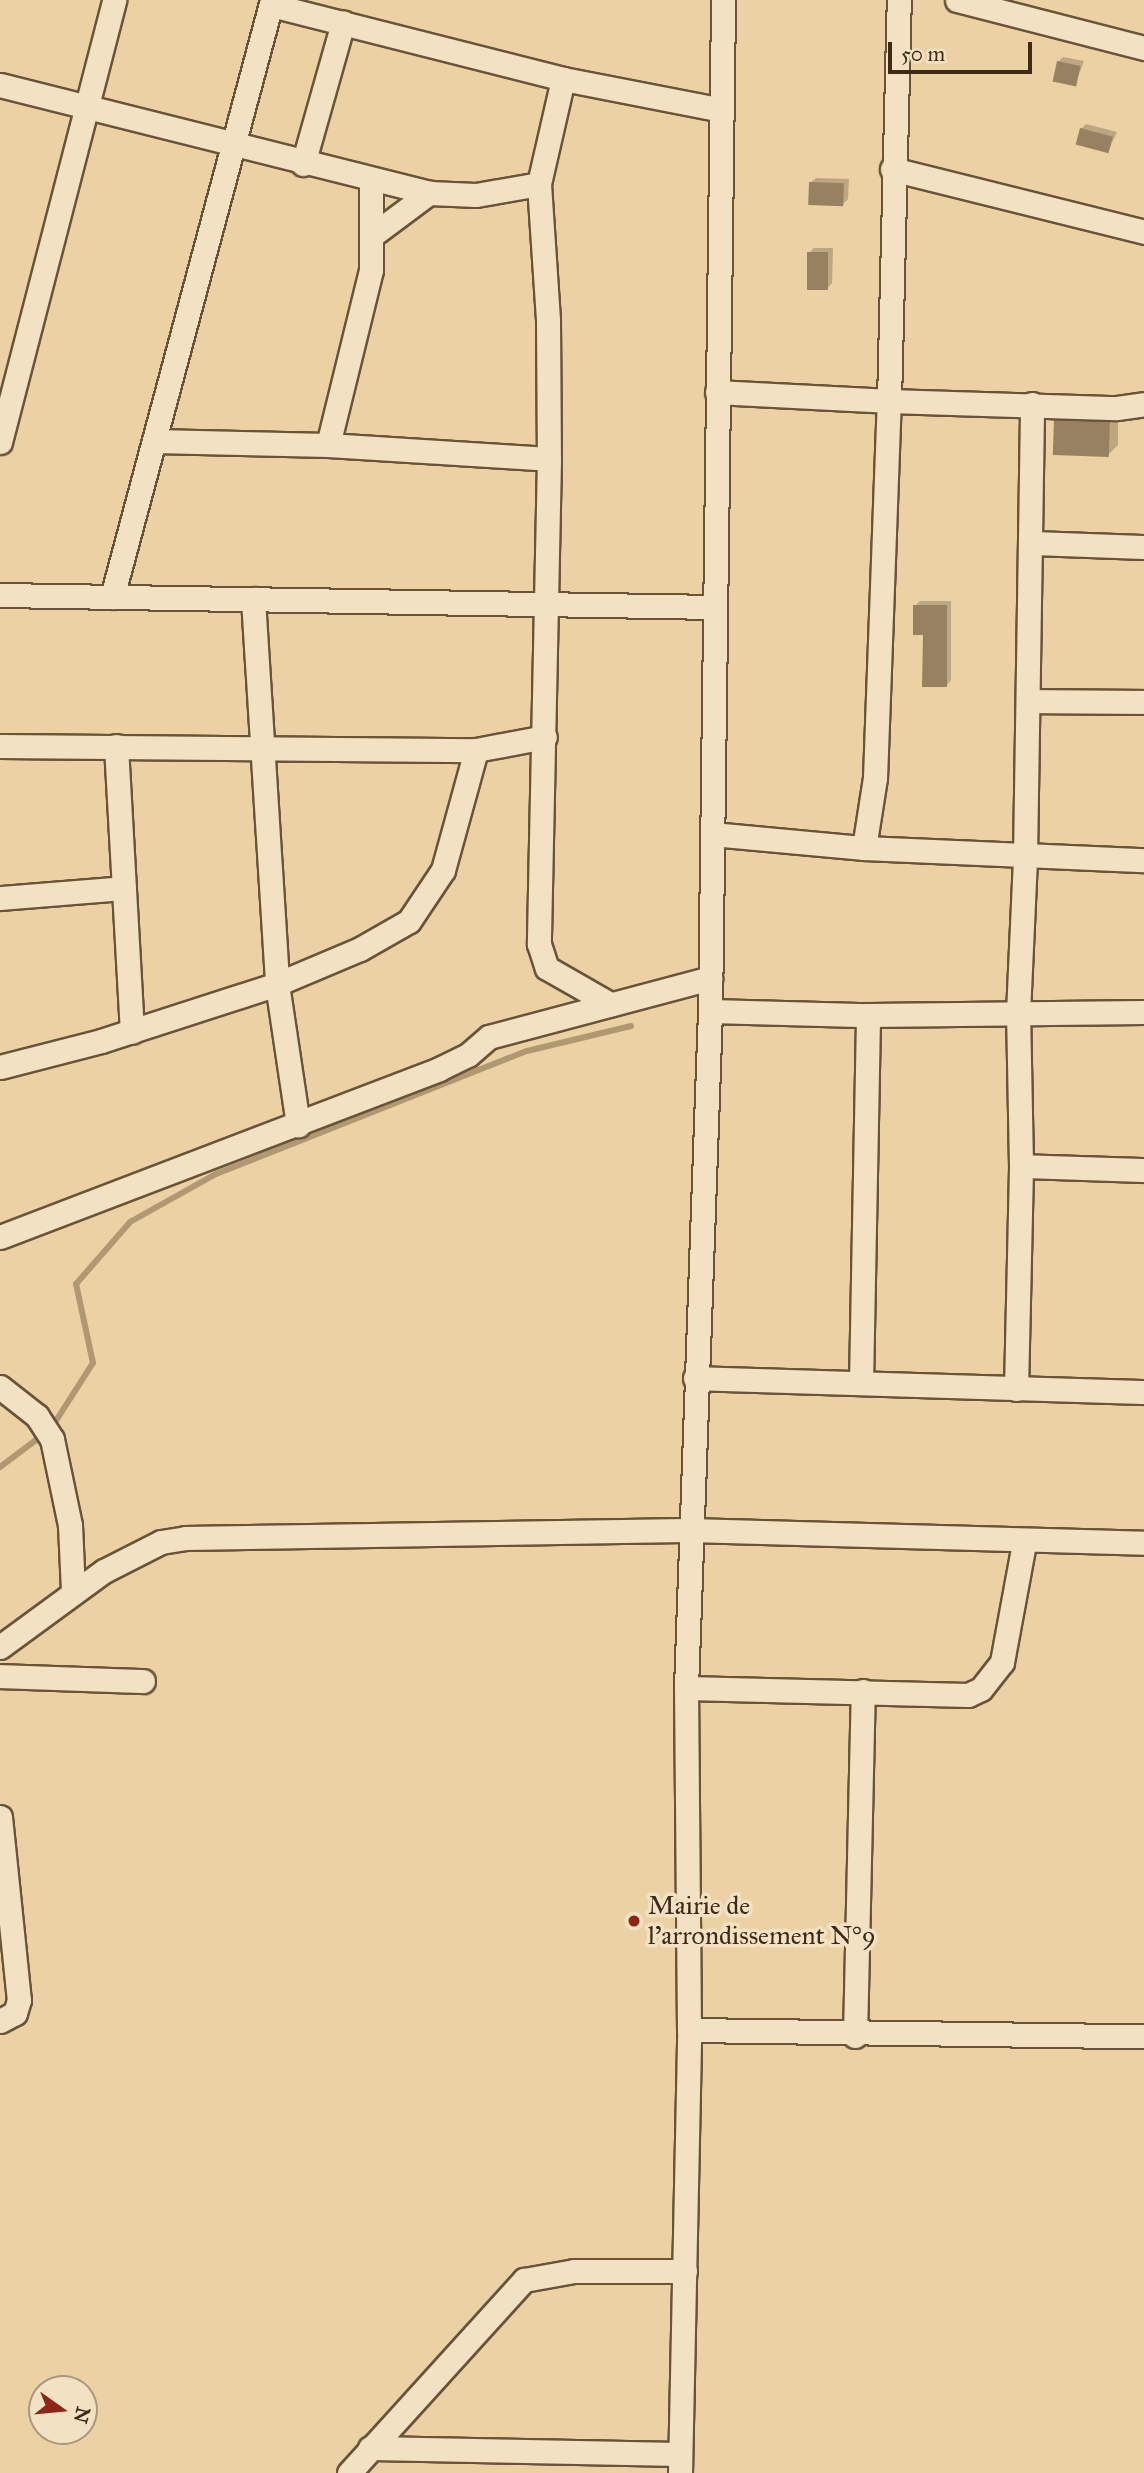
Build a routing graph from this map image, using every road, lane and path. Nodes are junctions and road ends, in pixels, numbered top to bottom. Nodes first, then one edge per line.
1 (114, 0) edge
2 (723, 0) edge
3 (899, 0) edge
4 (957, 0) edge
5 (272, 2) edge
6 (343, 23) junction
7 (1144, 48) edge
8 (563, 79) junction
9 (0, 85) edge
10 (718, 109) junction
11 (88, 110) junction
12 (235, 146) junction
13 (303, 164) junction
14 (892, 169) junction
15 (371, 180) junction
16 (539, 184) junction
17 (429, 193) junction
18 (1144, 232) edge
19 (374, 234) junction
20 (718, 391) junction
21 (889, 401) junction
22 (1032, 404) junction
23 (1144, 404) edge
24 (154, 441) junction
25 (0, 442) edge
26 (328, 445) junction
27 (549, 459) junction
28 (1031, 543) junction
29 (1144, 547) edge
30 (0, 595) edge
31 (112, 597) junction
32 (253, 599) junction
33 (543, 604) junction
34 (714, 607) junction
35 (1028, 701) junction
36 (1144, 702) edge
37 (545, 737) junction
38 (263, 745) junction
39 (0, 746) edge
40 (116, 746) junction
41 (477, 750) junction
42 (712, 834) junction
43 (864, 848) junction
44 (1025, 857) junction
45 (1144, 860) edge
46 (124, 888) junction
47 (0, 898) edge
48 (710, 978) junction
49 (277, 984) junction
50 (610, 1004) junction
51 (710, 1011) junction
52 (1144, 1012) edge
53 (1017, 1013) junction
54 (868, 1015) junction
55 (132, 1031) junction
56 (0, 1068) edge
57 (298, 1125) junction
58 (1021, 1166) junction
59 (1144, 1170) edge
60 (1, 1231) edge
61 (695, 1378) junction
62 (861, 1383) junction
63 (0, 1387) edge
64 (1016, 1390) junction
65 (1144, 1392) edge
66 (690, 1530) junction
67 (1024, 1543) junction
68 (1144, 1543) edge
69 (73, 1592) junction
70 (0, 1647) edge
71 (0, 1676) edge
72 (143, 1681) dead end
73 (686, 1688) junction
74 (863, 1691) junction
75 (0, 1817) edge
76 (0, 2021) edge
77 (689, 2030) junction
78 (855, 2036) junction
79 (1144, 2036) edge
80 (685, 2272) junction
81 (370, 2448) junction
82 (680, 2464) edge
83 (349, 2473) edge

1 - 11 street
2 - 10 street
3 - 14 street
4 - 7 street
5 - 6 street
5 - 12 street
6 - 8 street
6 - 13 street
8 - 10 street
8 - 16 street
9 - 11 street
10 - 20 street
11 - 12 street
11 - 25 street
12 - 13 street
12 - 24 street
13 - 15 street
14 - 18 street
14 - 21 street
15 - 17 street
15 - 19 street
16 - 17 street
16 - 27 street
17 - 19 street
19 - 26 street
20 - 21 street
20 - 34 street
21 - 22 street
21 - 43 street
22 - 23 street
22 - 28 street
24 - 26 street
24 - 31 street
26 - 27 street
27 - 33 street
28 - 29 street
28 - 35 street
30 - 31 street
31 - 32 street
32 - 33 street
32 - 38 street
33 - 34 street
33 - 37 street
34 - 42 street
35 - 36 street
35 - 44 street
37 - 41 street
37 - 50 street
38 - 40 street
38 - 41 street
38 - 49 street
39 - 40 street
40 - 46 street
41 - 49 street
42 - 43 street
42 - 48 street
43 - 44 street
44 - 45 street
44 - 53 street
46 - 47 street
46 - 55 street
48 - 50 street
48 - 51 street
49 - 55 street
49 - 57 street
50 - 57 street
51 - 54 street
51 - 61 street
52 - 53 street
53 - 54 street
53 - 58 street
54 - 62 street
55 - 56 street
57 - 60 street
58 - 59 street
58 - 64 street
61 - 62 street
61 - 66 street
62 - 64 street
63 - 69 street
64 - 65 street
66 - 67 street
66 - 69 street
66 - 73 street
67 - 68 street
67 - 74 street
69 - 70 street
71 - 72 street
73 - 74 street
73 - 77 street
74 - 78 street
75 - 76 street
77 - 78 street
77 - 80 street
78 - 79 street
80 - 81 street
80 - 82 street
81 - 82 street
81 - 83 street

